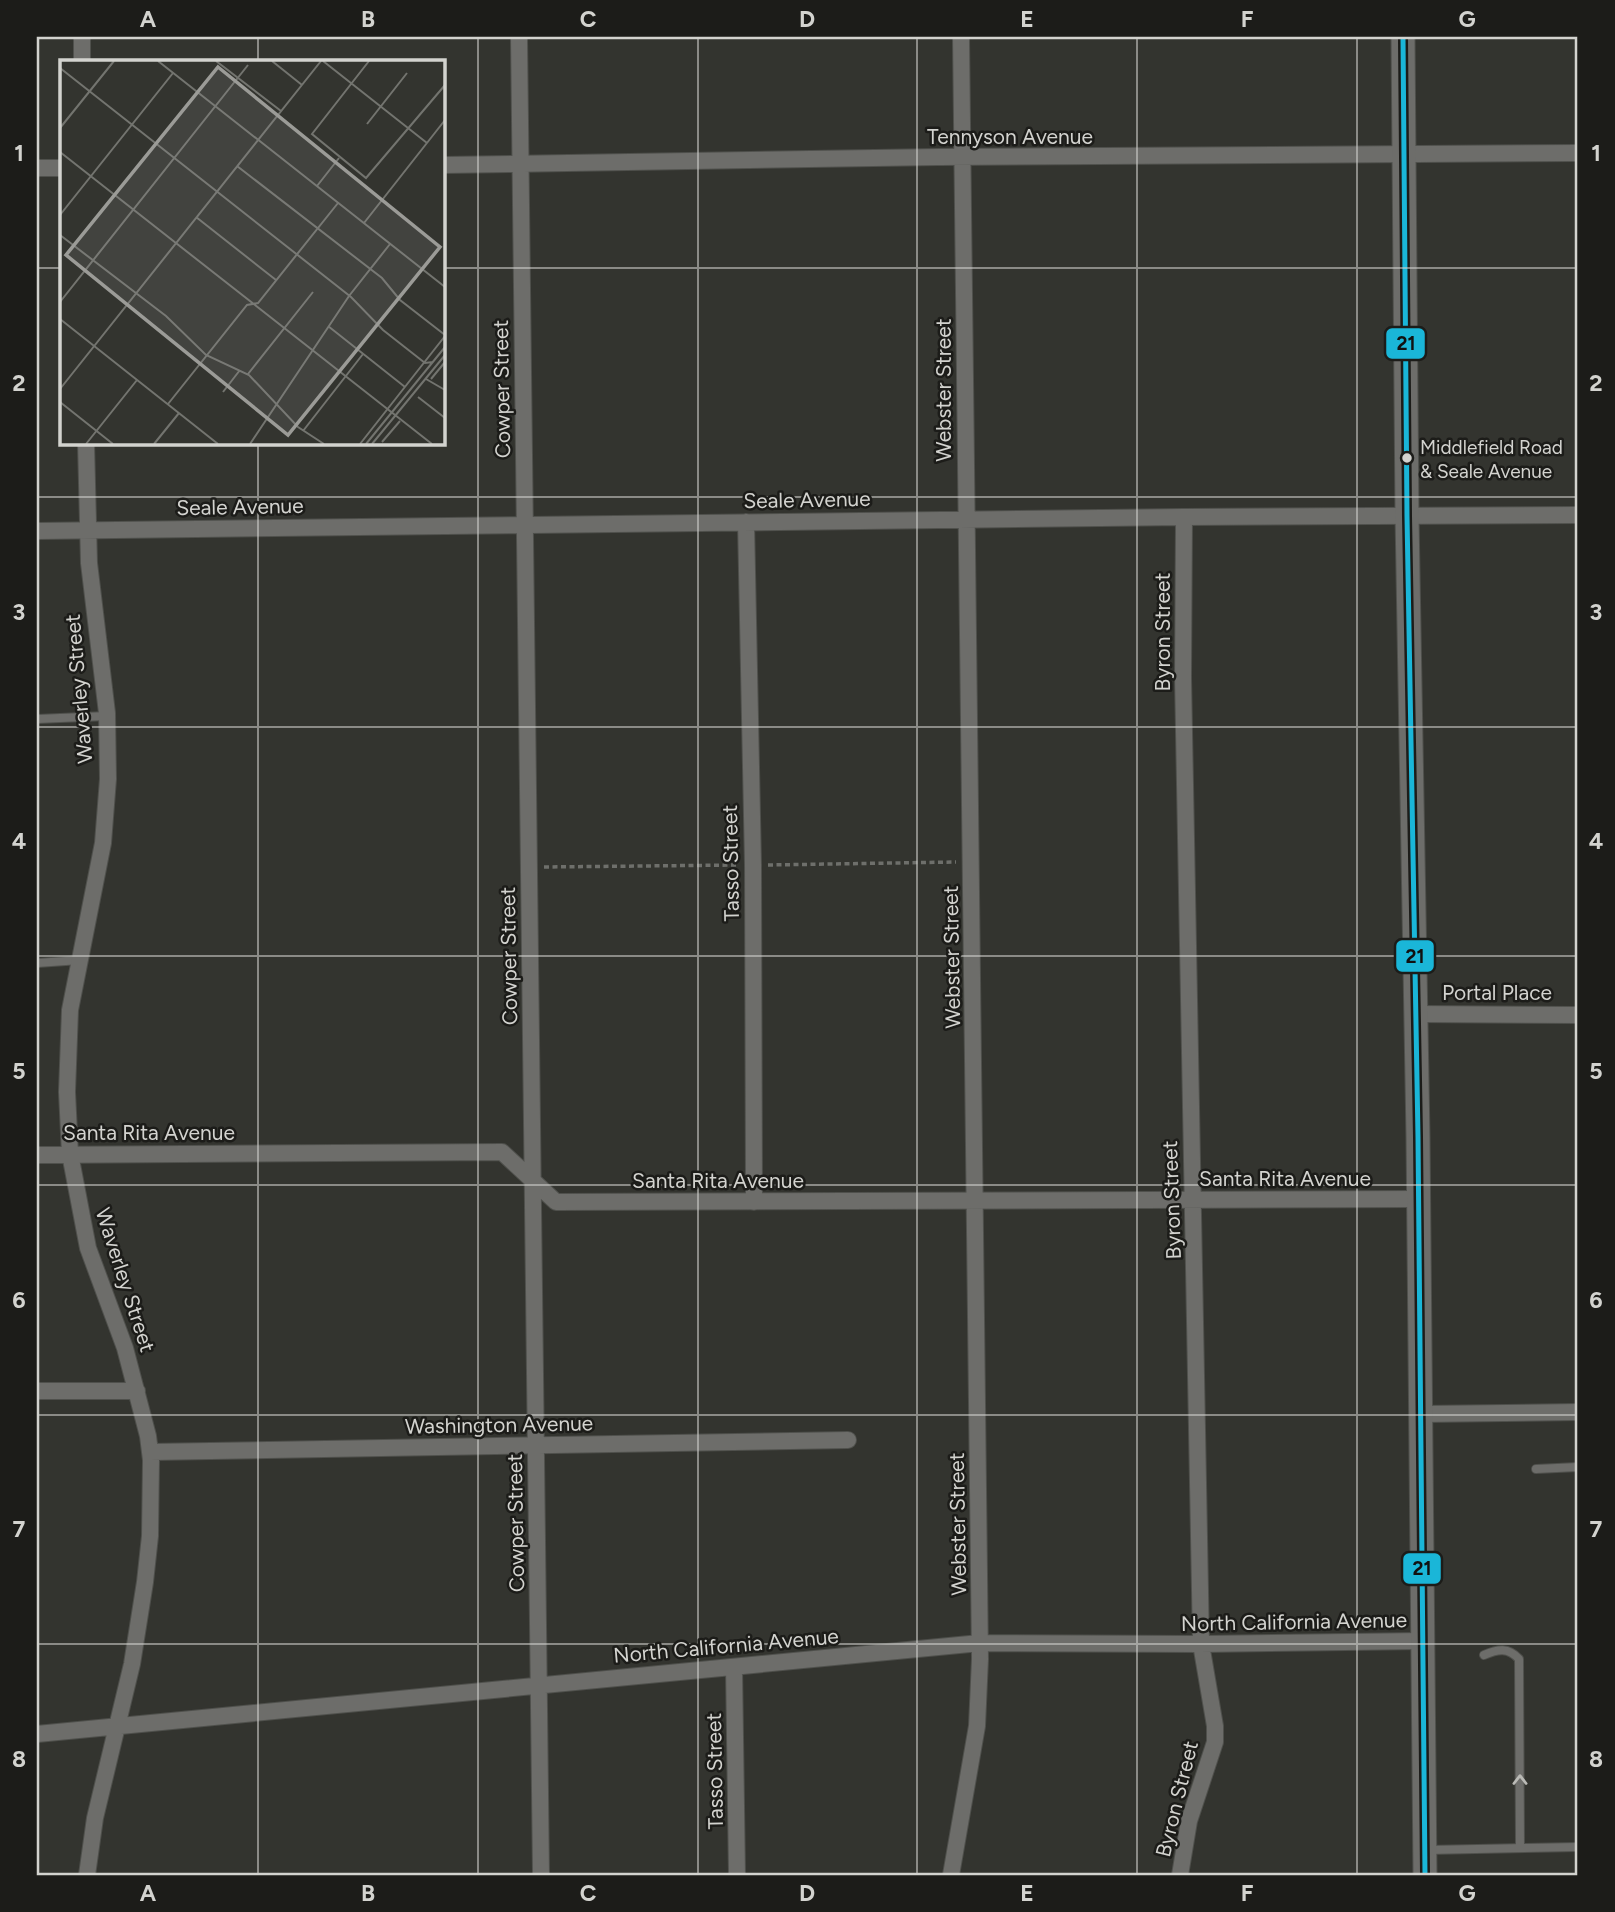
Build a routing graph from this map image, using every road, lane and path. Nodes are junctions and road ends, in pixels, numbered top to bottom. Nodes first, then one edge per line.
1 (82, 37) edge
2 (519, 37) edge
3 (961, 37) edge
4 (1403, 37) edge
5 (82, 60) edge
6 (1578, 153) edge
7 (1404, 154) junction
8 (964, 159) junction
9 (520, 163) junction
10 (444, 165) edge
11 (37, 168) edge
12 (60, 168) edge
13 (86, 444) edge
14 (1578, 515) edge
15 (1407, 516) junction
16 (1184, 517) junction
17 (965, 519) junction
18 (746, 522) junction
19 (524, 524) junction
20 (87, 530) junction
21 (37, 531) edge
22 (107, 716) junction
23 (37, 719) edge
24 (79, 960) junction
25 (37, 963) edge
26 (1416, 1014) junction
27 (1578, 1014) edge
28 (70, 1154) junction
29 (37, 1155) edge
30 (533, 1180) junction
31 (976, 1199) junction
32 (1418, 1199) junction
33 (1194, 1200) junction
34 (754, 1202) junction
35 (37, 1391) edge
36 (137, 1391) junction
37 (1578, 1412) edge
38 (1421, 1414) junction
39 (848, 1440) dead end
40 (536, 1446) junction
41 (150, 1452) junction
42 (1578, 1467) edge
43 (1536, 1469) dead end
44 (1422, 1641) junction
45 (980, 1643) junction
46 (1202, 1644) junction
47 (1484, 1655) dead end
48 (734, 1667) junction
49 (538, 1684) junction
50 (116, 1726) junction
51 (37, 1734) edge
52 (1578, 1847) edge
53 (1520, 1848) junction
54 (1424, 1850) junction
55 (87, 1875) edge
56 (541, 1875) edge
57 (737, 1875) edge
58 (951, 1875) edge
59 (1180, 1875) edge
60 (1425, 1875) edge

1 - 5 street
2 - 9 street, Cowper Street
3 - 8 street, Webster Street
4 - 7 main road
6 - 7 street, Tennyson Avenue
7 - 8 street, Tennyson Avenue
7 - 15 main road
8 - 9 street, Tennyson Avenue
8 - 17 street, Webster Street
9 - 10 street, Tennyson Avenue
9 - 19 street, Cowper Street
11 - 12 street
13 - 20 street, Waverley Street
14 - 15 street, Seale Avenue
15 - 16 street, Seale Avenue
15 - 26 main road
16 - 17 street, Seale Avenue
16 - 33 street, Byron Street
17 - 18 street, Seale Avenue
17 - 31 street, Webster Street
18 - 19 street, Seale Avenue
18 - 34 street, Tasso Street
19 - 20 street, Seale Avenue
19 - 30 street, Cowper Street
20 - 21 street, Seale Avenue
20 - 22 street, Waverley Street
22 - 23 lane
22 - 24 street, Waverley Street
24 - 25 lane
24 - 28 street, Waverley Street
26 - 27 street, Portal Place
26 - 32 main road
28 - 29 street, Santa Rita Avenue
28 - 30 street, Santa Rita Avenue
28 - 36 street, Waverley Street
30 - 34 street, Santa Rita Avenue
30 - 40 street, Cowper Street
31 - 33 street, Santa Rita Avenue
31 - 34 street, Santa Rita Avenue
31 - 45 street, Webster Street
32 - 33 street, Santa Rita Avenue
32 - 38 main road
33 - 46 street, Byron Street
35 - 36 street
36 - 41 street, Waverley Street
37 - 38 street
38 - 44 main road
39 - 40 street, Washington Avenue
40 - 41 street, Washington Avenue
40 - 49 street, Cowper Street
41 - 50 street, Waverley Street
42 - 43 lane
44 - 46 street, North California Avenue
44 - 54 main road
45 - 46 street, North California Avenue
45 - 48 street, North California Avenue
45 - 58 street, Webster Street
46 - 59 street, Byron Street
53 -> 47 lane
48 - 49 street, North California Avenue
48 - 57 street, Tasso Street
49 - 50 street, North California Avenue
49 - 56 street, Cowper Street
50 - 51 street, North California Avenue
50 - 55 street, Waverley Street
52 - 53 lane
53 - 54 lane
54 - 60 main road

